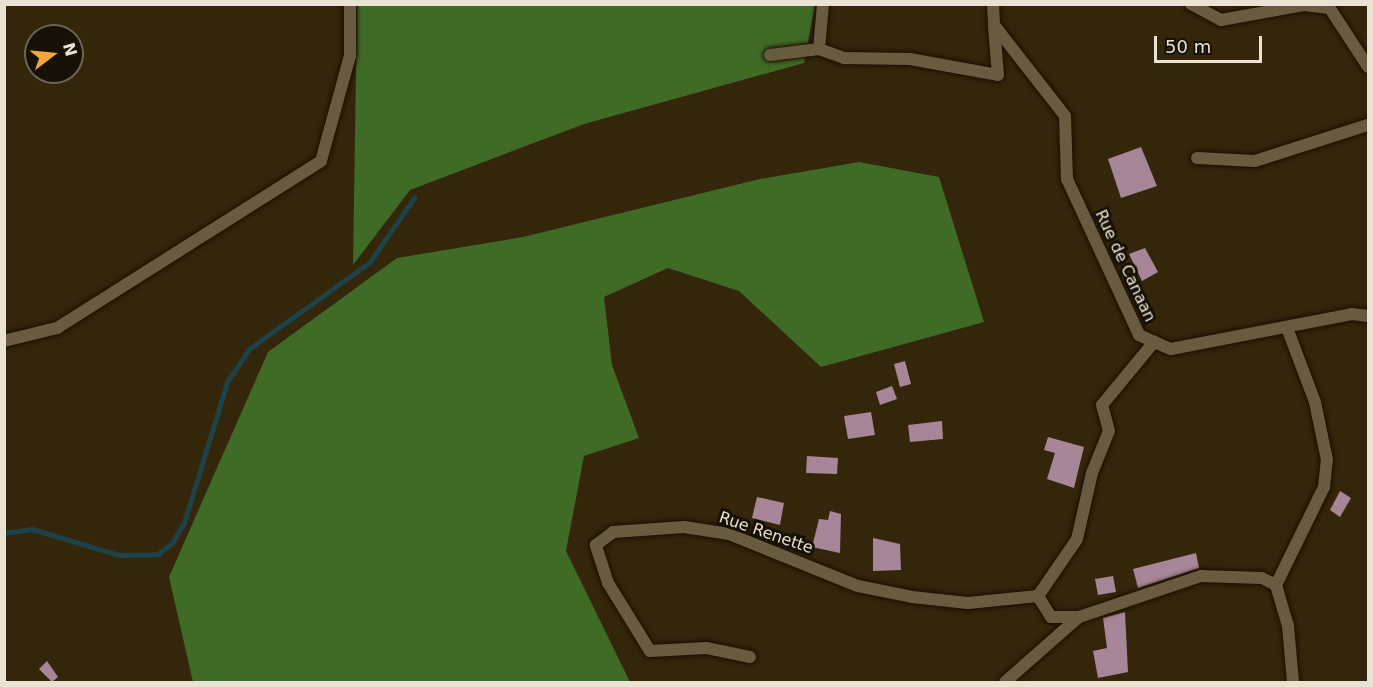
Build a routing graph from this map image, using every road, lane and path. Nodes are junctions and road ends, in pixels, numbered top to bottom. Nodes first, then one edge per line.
1 (350, 4) edge
2 (823, 4) edge
3 (993, 4) edge
4 (1191, 4) edge
5 (1328, 6) edge
6 (994, 25) junction
7 (819, 49) junction
8 (770, 55) dead end
9 (1368, 67) edge
10 (1368, 125) edge
11 (1197, 158) dead end
12 (1368, 316) edge
13 (1287, 328) junction
14 (4, 341) edge
15 (1154, 342) junction
16 (1276, 585) junction
17 (1038, 596) junction
18 (1079, 617) junction
19 (750, 657) dead end
20 (1005, 682) edge
21 (1293, 682) edge

1 - 14 street
2 - 7 street
3 - 6 street
4 - 5 street
5 - 9 street
6 - 7 street
6 - 15 street, Rue de Canaan
7 - 8 street
10 - 11 street
12 - 13 street, Rue de Canaan
13 - 15 street, Rue de Canaan
13 - 16 street
15 - 17 street
16 - 18 street
16 - 21 street
17 - 18 street
17 - 19 street, Rue Renette
18 - 20 street

